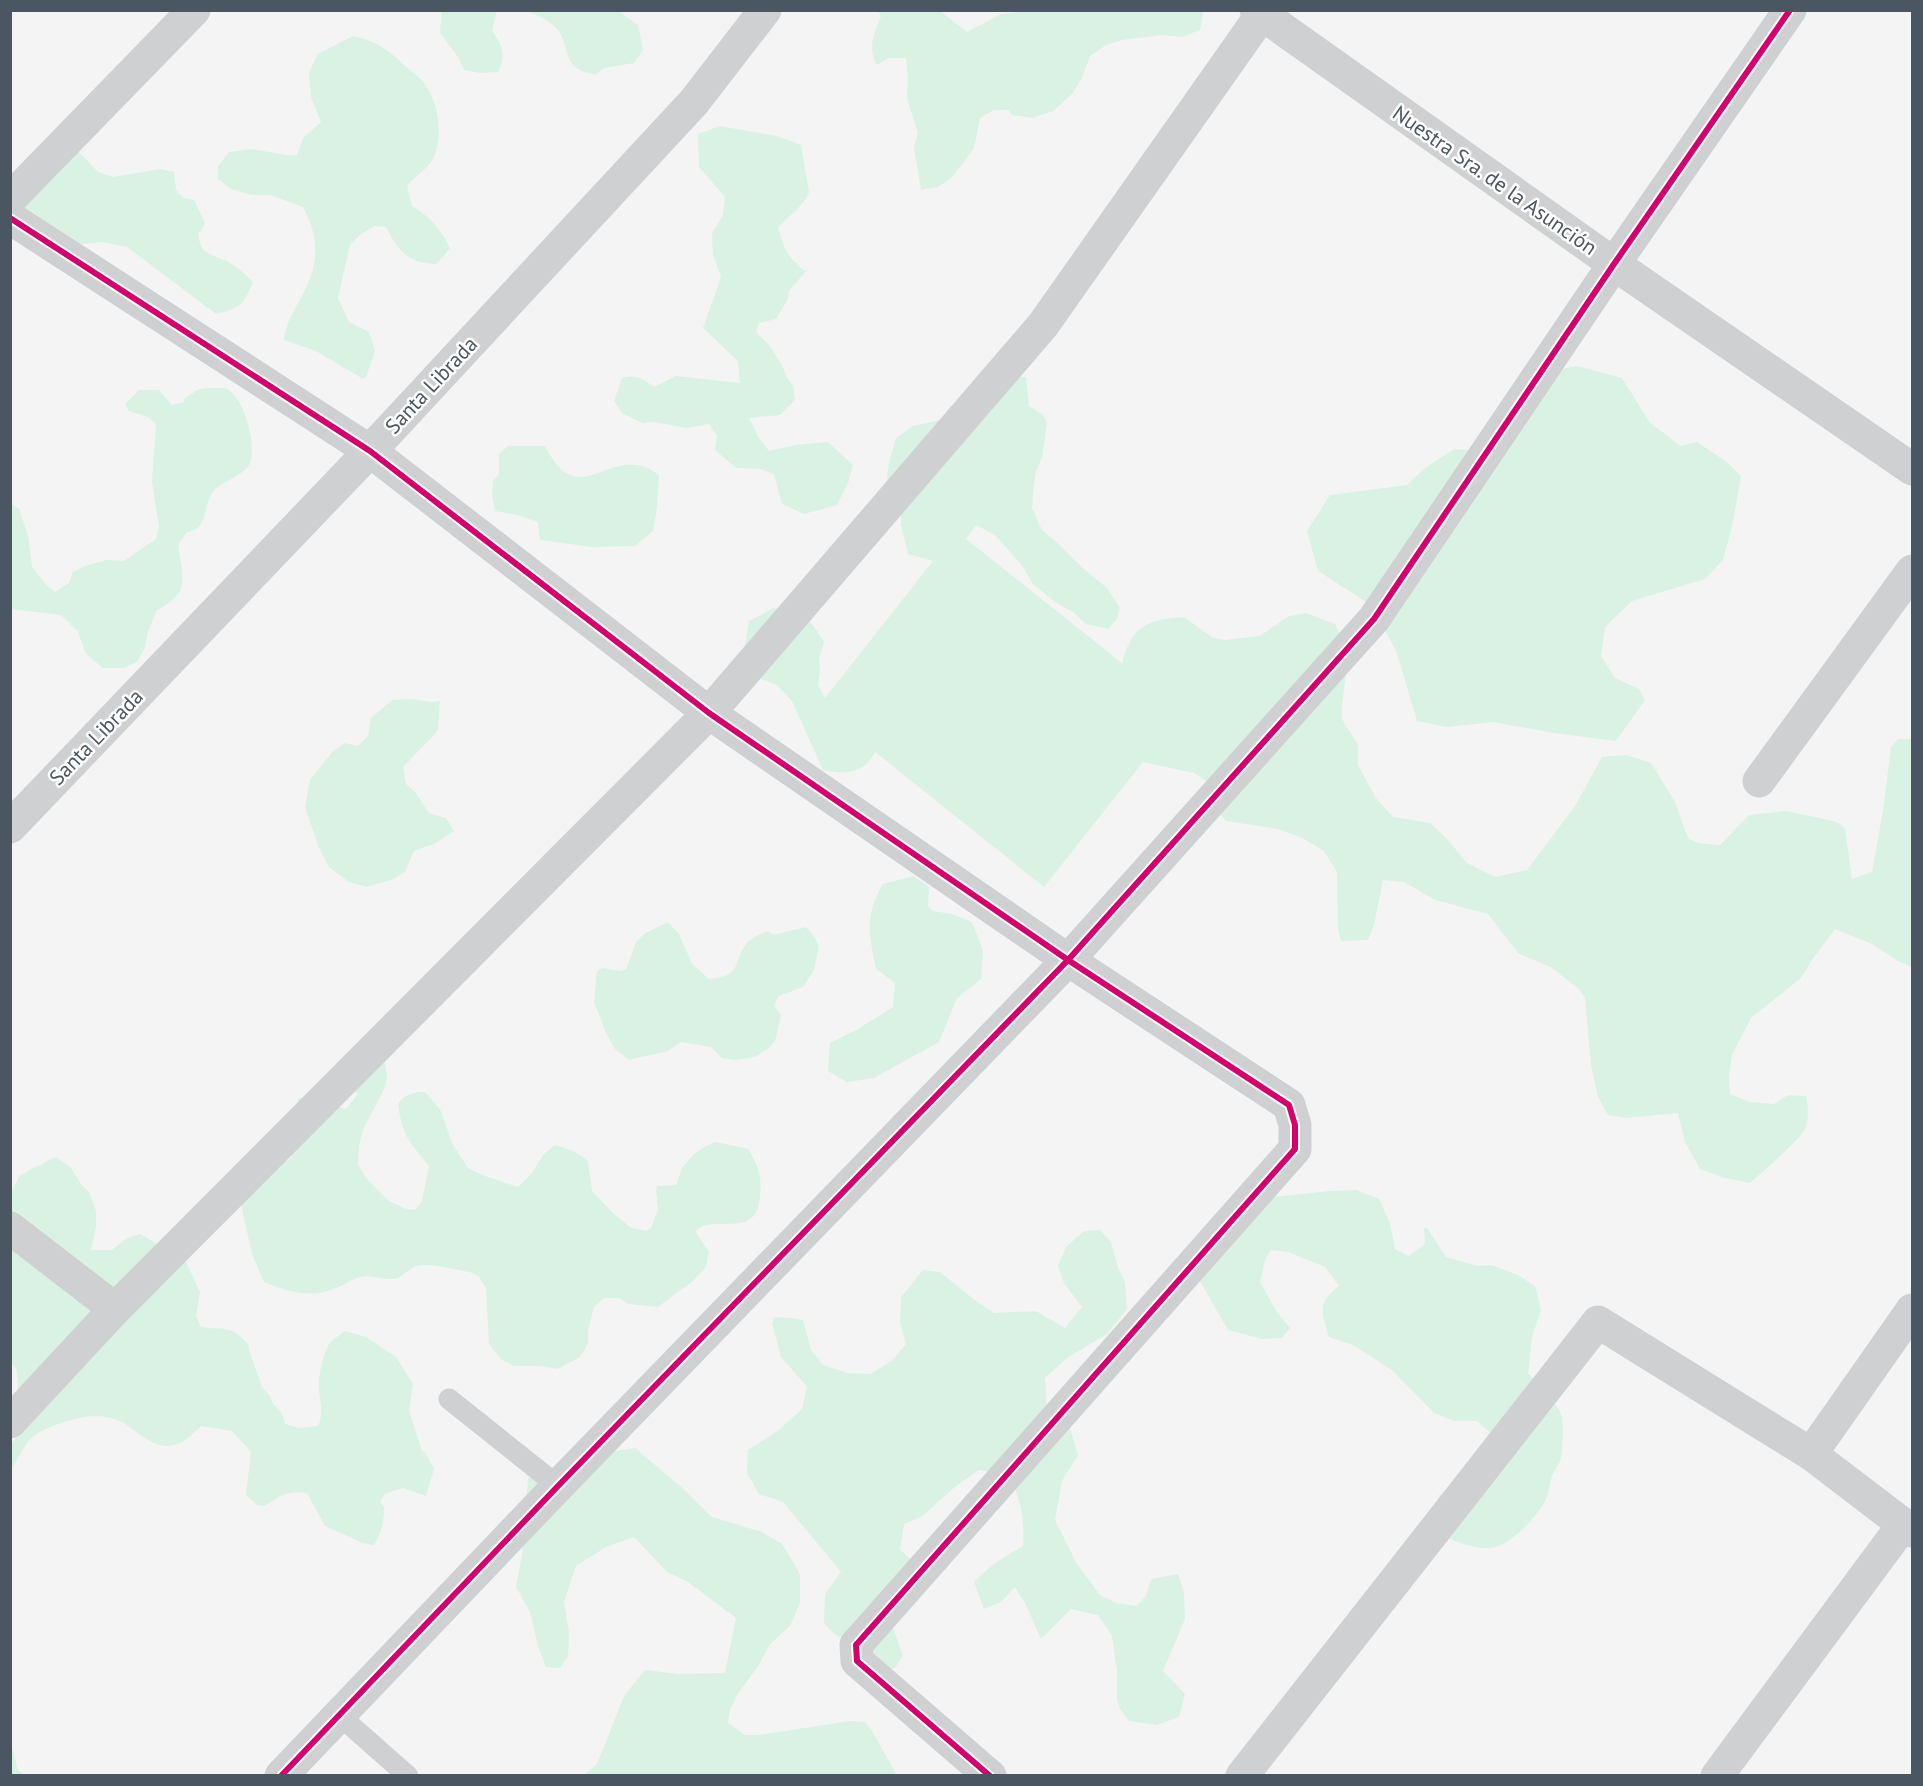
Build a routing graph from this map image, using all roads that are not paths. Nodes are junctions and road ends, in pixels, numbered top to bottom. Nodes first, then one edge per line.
1 (194, 10) edge
2 (765, 10) edge
3 (1790, 10) edge
4 (1259, 12) edge
5 (10, 199) edge
6 (10, 218) edge
7 (1614, 264) junction
8 (370, 451) junction
9 (1912, 469) edge
10 (1912, 571) edge
11 (709, 713) junction
12 (1759, 781) dead end
13 (10, 827) edge
14 (1068, 960) junction
15 (10, 1228) edge
16 (115, 1309) junction
17 (1912, 1310) edge
18 (449, 1399) dead end
19 (10, 1422) edge
20 (1811, 1455) junction
21 (558, 1486) junction
22 (1908, 1528) edge
23 (339, 1715) junction
24 (281, 1776) edge
25 (408, 1776) edge
26 (990, 1776) edge
27 (1242, 1776) edge
28 (1717, 1776) edge

1 - 5 street
2 - 8 street, Santa Librada
3 - 7 street
4 - 7 street, Nuestra Sra. de la Asunción
4 - 11 street
6 - 8 street
7 - 9 street, Nuestra Sra. de la Asunción
7 - 14 street
8 - 11 street
8 - 13 street, Santa Librada
10 - 12 street
11 - 14 street
11 - 16 street
14 - 21 street
14 - 26 street
15 - 16 street
16 - 19 street
17 - 20 street
18 - 21 lane
20 - 22 street
20 - 27 street
21 - 23 street
22 - 28 street
23 - 24 street
23 - 25 lane

